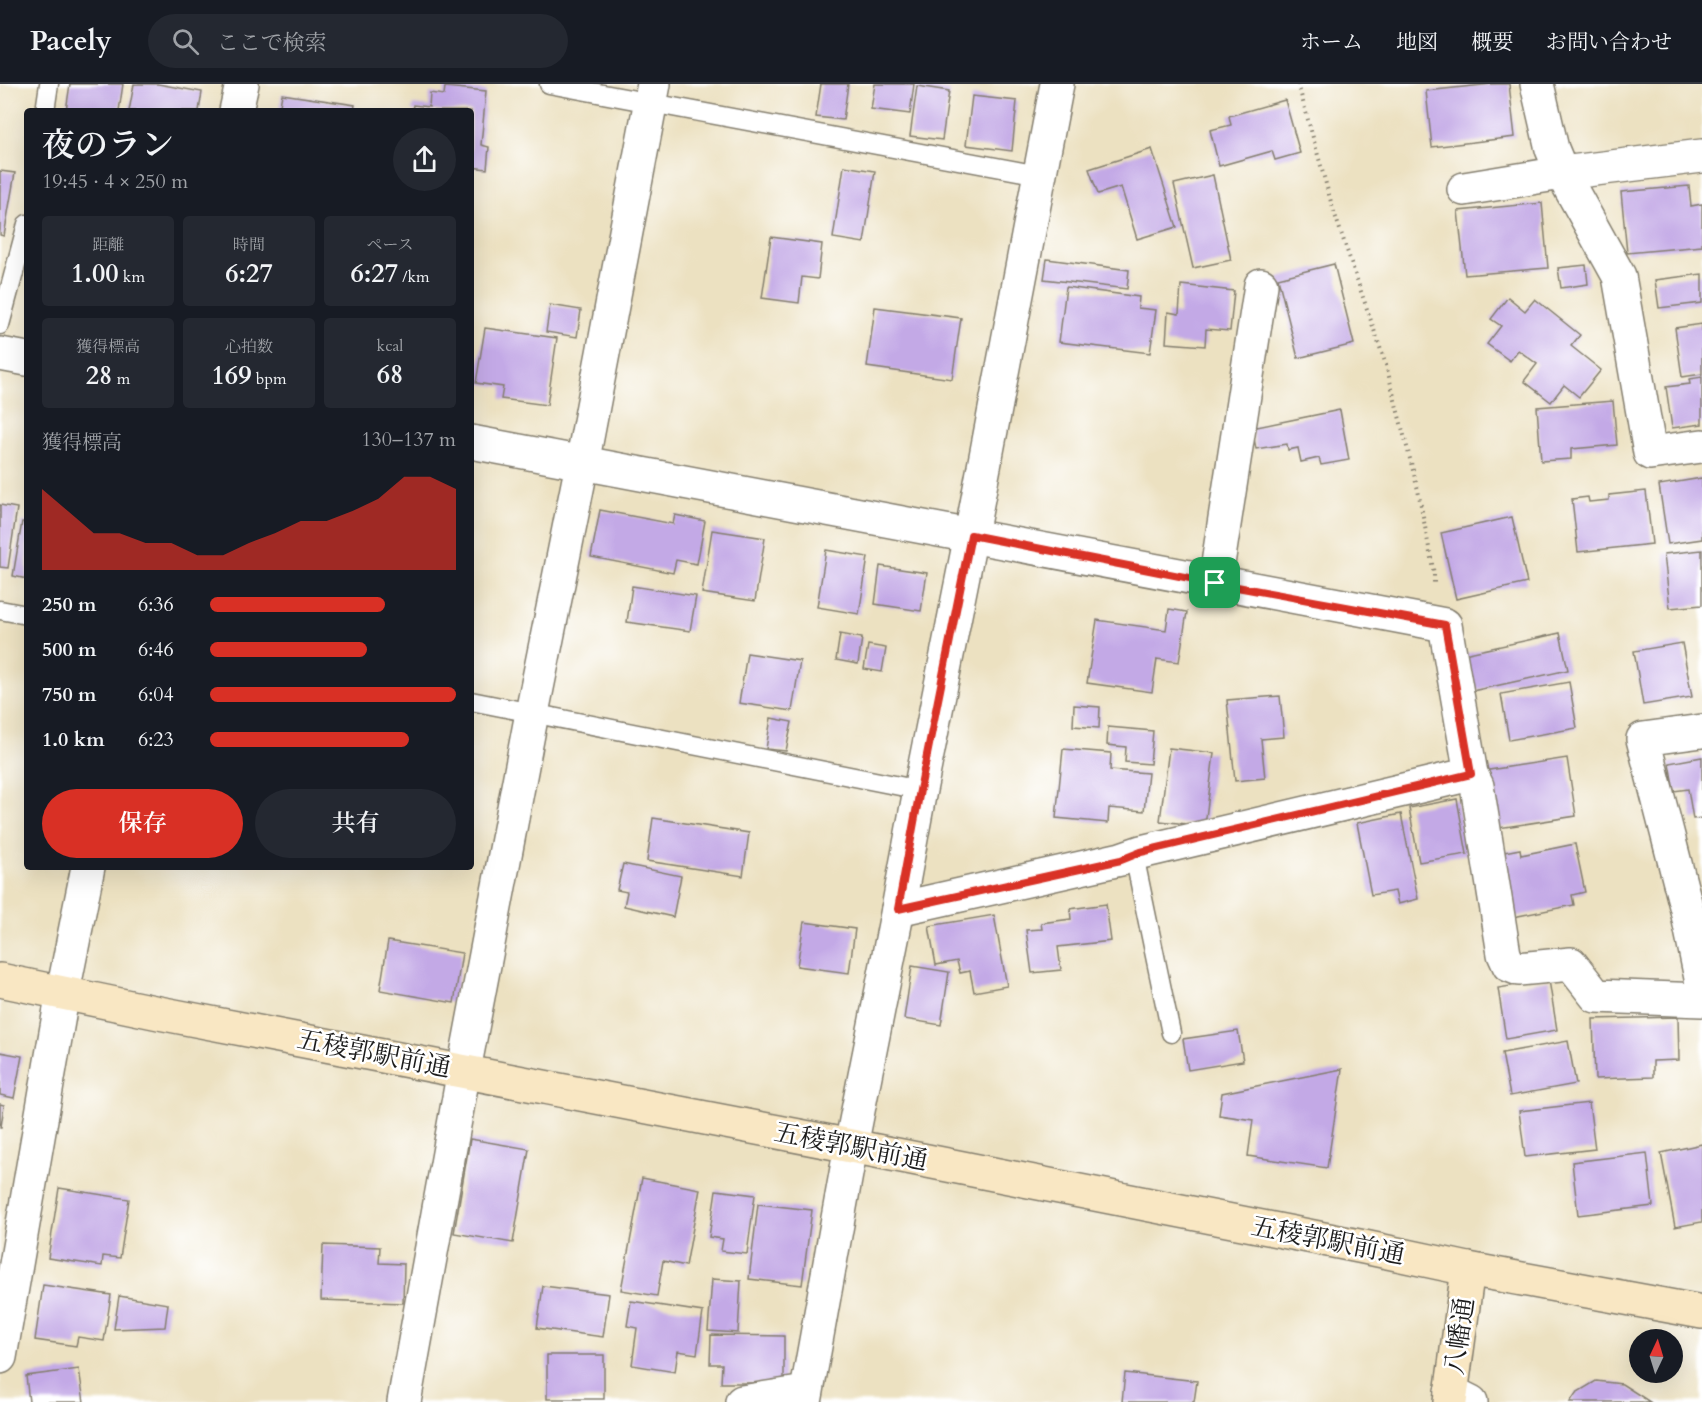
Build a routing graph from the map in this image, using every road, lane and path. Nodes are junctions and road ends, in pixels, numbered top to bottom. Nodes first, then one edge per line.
1 (49, 84) edge
2 (242, 84) edge
3 (549, 84) edge
4 (1057, 84) edge
5 (1298, 84) edge
6 (1537, 84) edge
7 (652, 93) edge
8 (45, 108) edge
9 (237, 108) edge
10 (1702, 156) edge
11 (1562, 173) junction
12 (1039, 175) junction
13 (1464, 189) dead end
14 (24, 235) edge
15 (1261, 285) dead end
16 (0, 325) edge
17 (0, 354) edge
18 (24, 358) edge
19 (474, 443) edge
20 (1702, 446) edge
21 (582, 464) junction
22 (971, 535) junction
23 (1215, 583) junction
24 (0, 610) edge
25 (24, 614) edge
26 (1433, 623) junction
27 (474, 702) edge
28 (532, 713) junction
29 (1702, 731) edge
30 (1471, 774) junction
31 (920, 790) junction
32 (1134, 855) junction
33 (87, 870) edge
34 (898, 909) junction
35 (1694, 909) edge
36 (0, 980) edge
37 (1702, 983) edge
38 (63, 992) junction
39 (1702, 1000) edge
40 (1171, 1033) dead end
41 (464, 1070) junction
42 (851, 1146) junction
43 (1468, 1269) junction
44 (1702, 1312) edge
45 (0, 1357) edge
46 (805, 1397) edge
47 (1457, 1399) edge
48 (404, 1402) edge
49 (742, 1402) edge

1 - 8 lane
2 - 9 street
3 - 7 lane
4 - 12 street
5 - 26 path
6 - 11 street
7 - 12 lane
7 - 21 street
10 - 11 street
11 - 13 street
11 - 20 street
12 - 22 street
14 - 16 lane
15 - 23 street
17 - 18 street
19 - 21 street
21 - 22 street
21 - 28 street
22 - 23 street
22 - 31 street
23 - 26 street
24 - 25 lane
26 - 30 street
27 - 28 lane
28 - 31 lane
28 - 41 street
29 - 35 street
30 - 32 street
30 - 39 street
31 - 34 street
32 - 34 street
32 - 40 lane
33 - 38 street
34 - 42 street
35 - 37 street
36 - 38 street, 五稜郭駅前通
38 - 41 street, 五稜郭駅前通
38 - 45 street
41 - 42 street, 五稜郭駅前通
41 - 48 street
42 - 43 street, 五稜郭駅前通
42 - 46 street
43 - 44 street, 五稜郭駅前通
43 - 47 street, 八幡通
46 - 49 street

